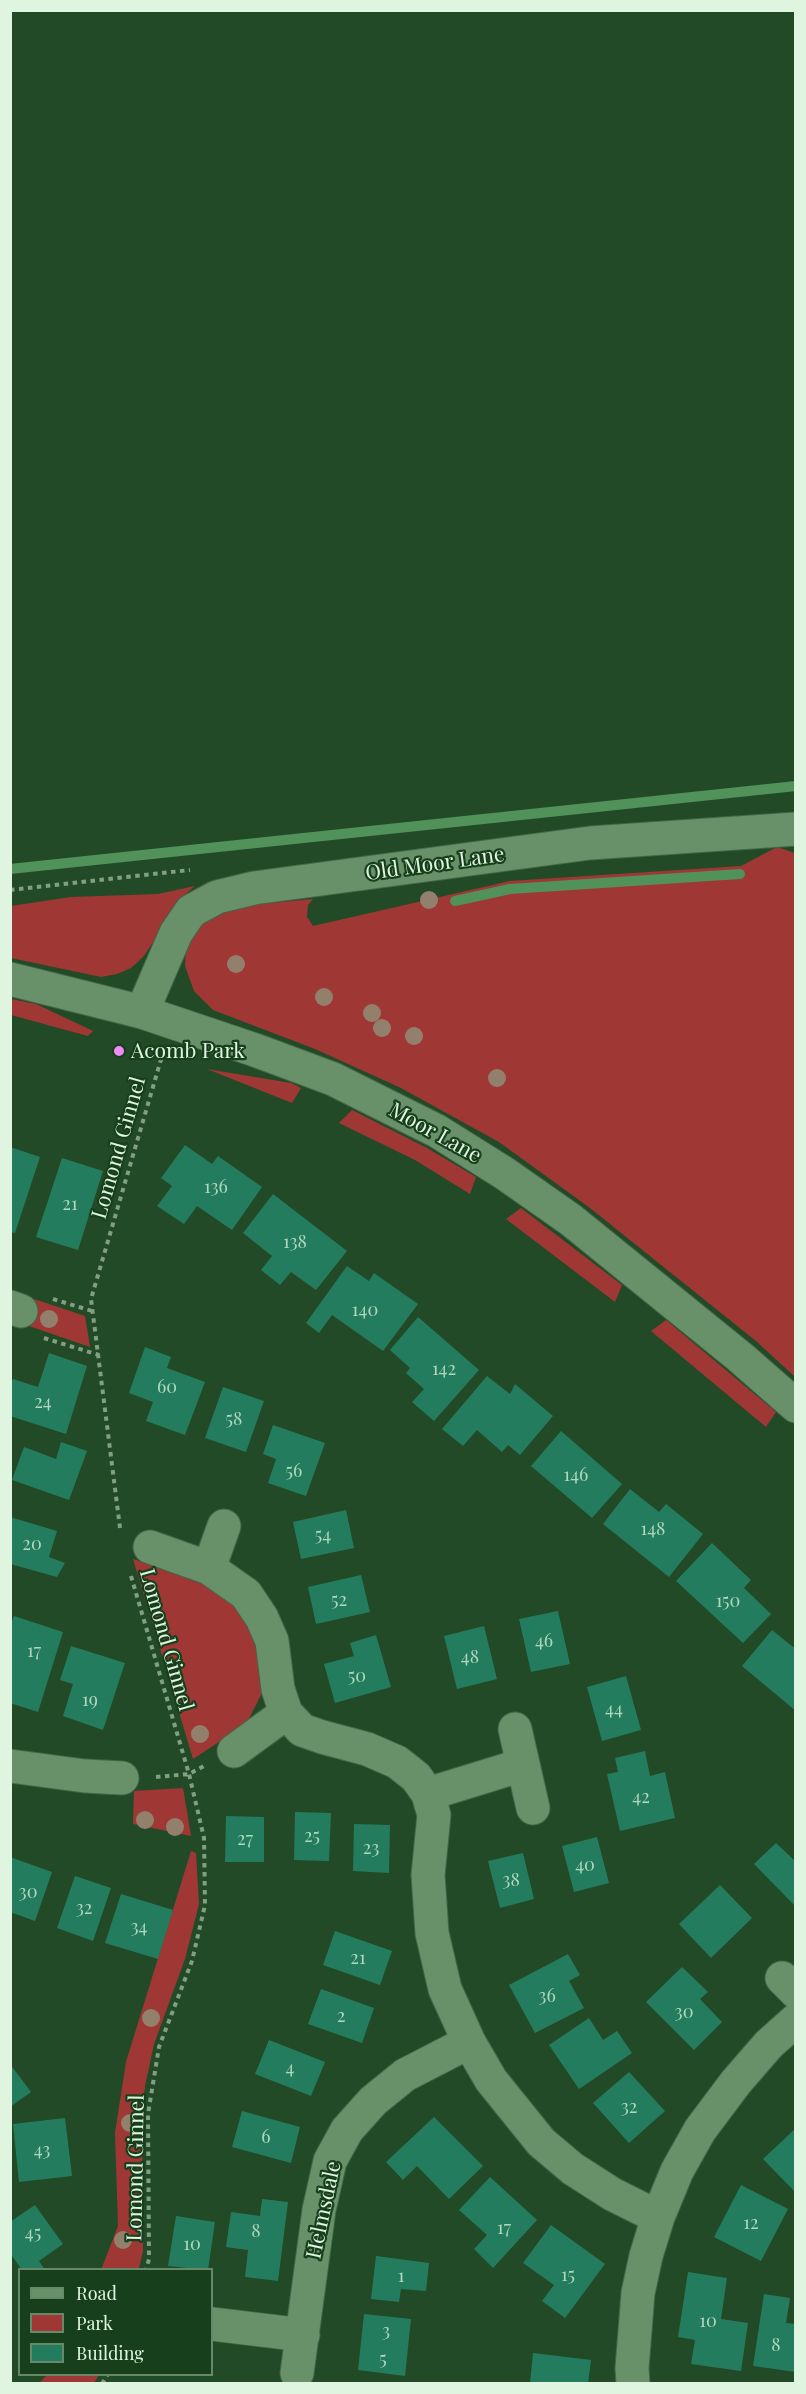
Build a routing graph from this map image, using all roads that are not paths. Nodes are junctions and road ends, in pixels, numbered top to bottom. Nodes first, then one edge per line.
1 (795, 829) edge
2 (10, 979) edge
3 (157, 1016) junction
4 (795, 1406) edge
5 (224, 1526) dead end
6 (139, 1556) road end
7 (209, 1568) junction
8 (286, 1713) junction
9 (515, 1729) dead end
10 (234, 1751) dead end
11 (522, 1765) junction
12 (10, 1766) edge
13 (122, 1778) dead end
14 (428, 1794) junction
15 (533, 1808) dead end
16 (795, 2020) edge
17 (469, 2042) junction
18 (658, 2217) junction
19 (213, 2324) edge
20 (303, 2336) junction
21 (297, 2373) dead end
22 (633, 2384) edge

1 - 3 street, Old Moor Lane
2 - 3 street, Moor Lane
3 - 4 street, Moor Lane
5 - 7 street
6 - 7 street
7 - 8 street
8 - 10 street
8 - 14 street
9 - 11 street
11 - 14 street
11 - 15 street
12 - 13 street
14 - 17 street
16 - 18 street
17 - 18 street
17 - 20 street, Helmsdale
18 - 22 street
19 - 20 street
20 - 21 street, Helmsdale

